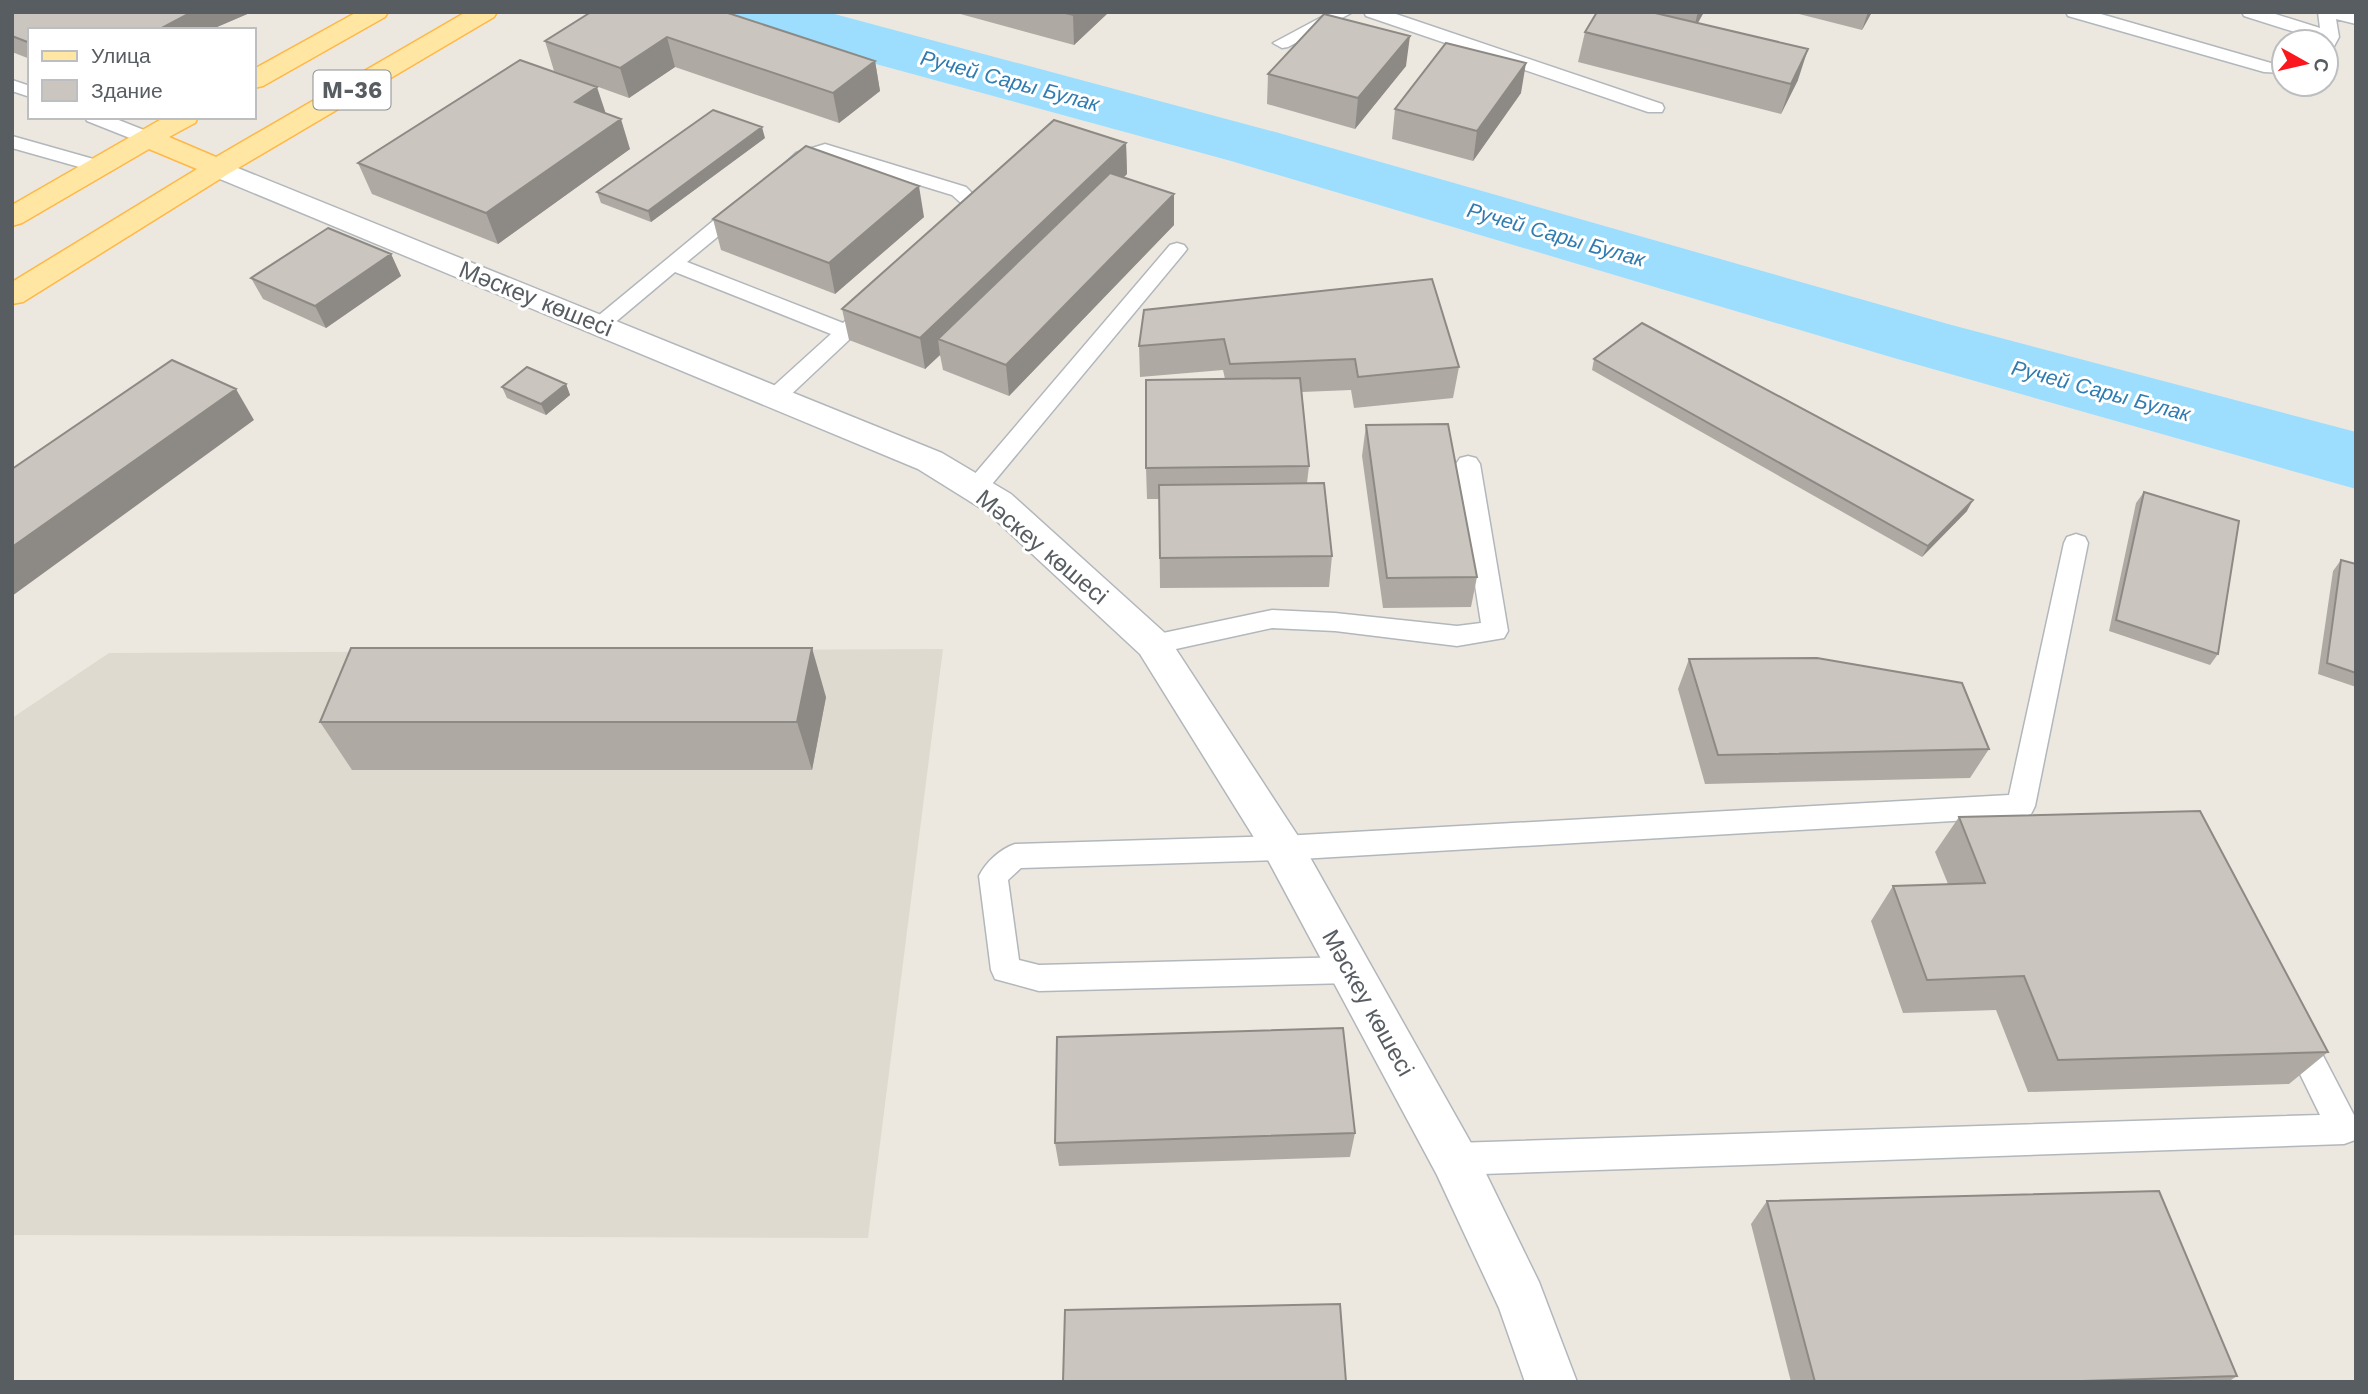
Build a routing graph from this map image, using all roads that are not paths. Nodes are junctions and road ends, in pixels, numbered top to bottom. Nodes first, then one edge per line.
1 (376, 12) edge
2 (485, 12) edge
3 (1345, 12) edge
4 (1372, 12) edge
5 (2074, 12) edge
6 (2249, 12) edge
7 (2329, 12) edge
8 (2356, 19) edge
9 (2293, 28) edge
10 (1282, 43) dead end
11 (2270, 68) edge
12 (256, 79) edge
13 (1655, 108) dead end
14 (99, 119) edge
15 (182, 119) edge
16 (147, 138) junction
17 (12, 142) edge
18 (97, 166) junction
19 (218, 168) junction
20 (12, 217) edge
21 (947, 239) edge
22 (1177, 249) dead end
23 (673, 264) junction
24 (12, 295) edge
25 (886, 295) edge
26 (598, 325) junction
27 (846, 332) junction
28 (775, 397) junction
29 (1468, 464) dead end
30 (975, 489) junction
31 (2077, 544) dead end
32 (1153, 644) junction
33 (1283, 848) junction
34 (1350, 970) junction
35 (2283, 1010) edge
36 (1454, 1159) junction
37 (1551, 1382) edge

1 - 12 main road, M-36
2 - 19 main road, M-36
3 - 10 lane
4 - 13 lane
5 - 11 lane
6 - 9 lane
7 - 8 lane
14 - 16 lane
15 - 16 main road
16 - 18 main road
16 - 19 main road, Мәскеу көшесі
17 - 18 lane
18 - 20 main road
19 - 24 main road, M-36
19 - 26 street, Мәскеу көшесі
21 - 23 lane
22 - 30 lane
23 - 26 lane
23 - 27 lane
25 - 27 lane
26 - 28 street, Мәскеу көшесі
27 - 28 lane
28 - 30 street, Мәскеу көшесі
29 - 32 lane
30 - 32 street, Мәскеу көшесі
31 - 33 lane
32 - 33 street, Мәскеу көшесі
33 - 34 street, Мәскеу көшесі
33 - 34 lane
34 - 36 street, Мәскеу көшесі
35 - 36 lane
36 - 37 street, Мәскеу көшесі

